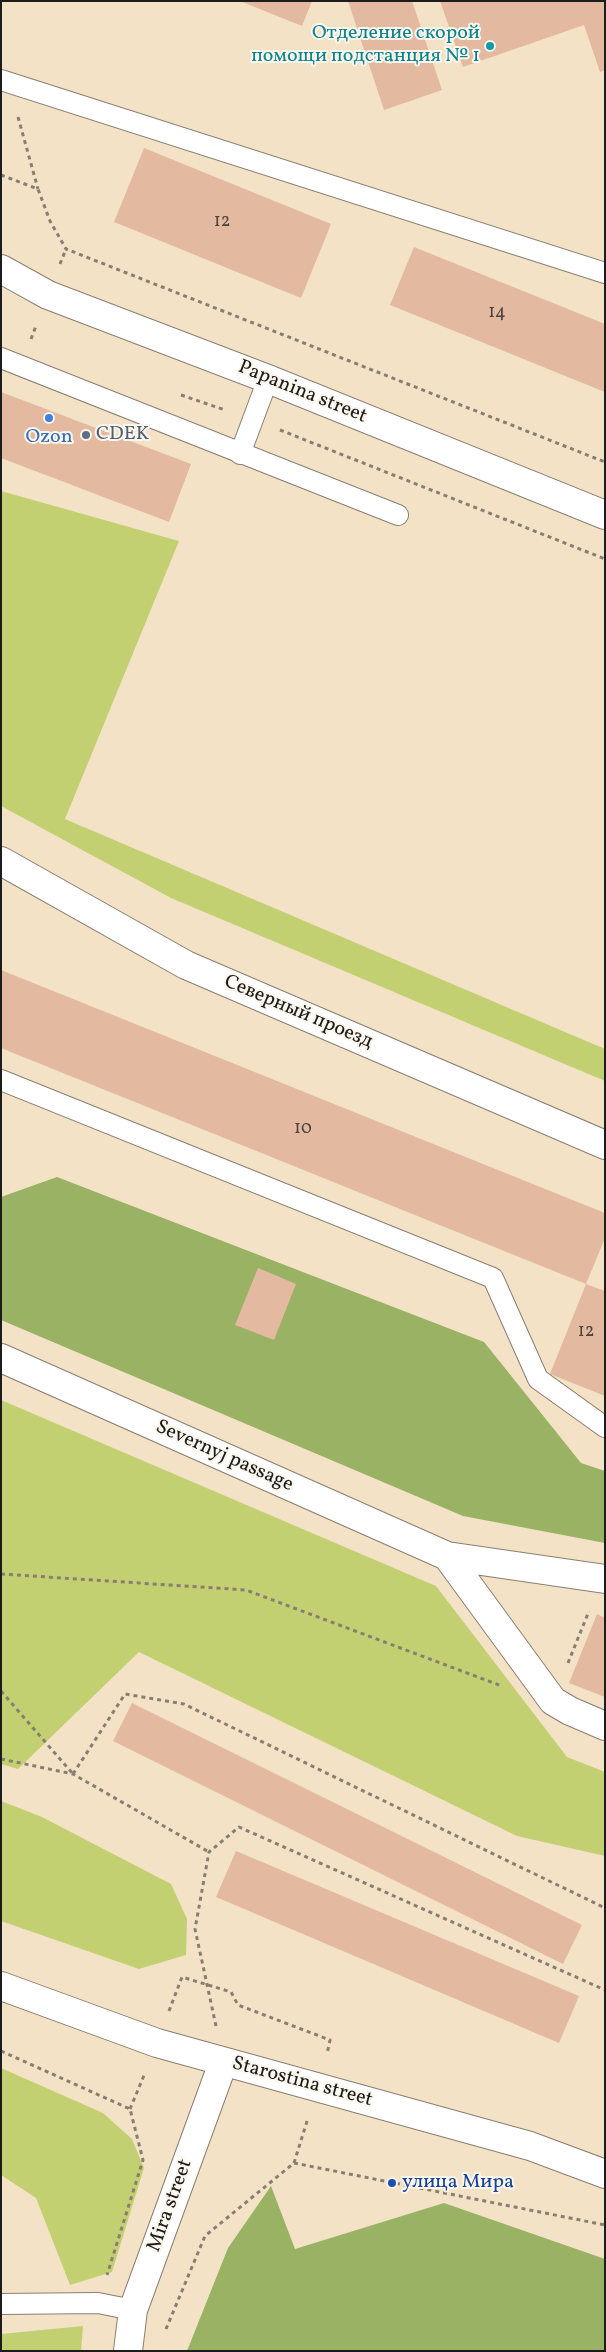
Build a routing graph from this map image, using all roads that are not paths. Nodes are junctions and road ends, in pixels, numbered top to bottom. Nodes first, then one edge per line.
1 (5, 81) edge
2 (1, 269) edge
3 (605, 273) edge
4 (1, 358) edge
5 (268, 379) junction
6 (240, 454) junction
7 (398, 515) dead end
8 (605, 515) edge
9 (1, 861) edge
10 (1, 1080) edge
11 (605, 1145) edge
12 (1, 1358) edge
13 (605, 1426) edge
14 (447, 1556) junction
15 (605, 1579) edge
16 (605, 1726) edge
17 (1, 1986) edge
18 (224, 2063) junction
19 (605, 2174) edge
20 (2, 2299) edge
21 (133, 2310) junction
22 (128, 2351) edge

1 - 3 lane
2 - 5 street, Papanina street
4 - 6 lane
5 - 6 lane
5 - 8 street, Papanina street
6 - 7 lane
9 - 11 street, Северный проезд
10 - 13 lane
12 - 14 street, Severnyj passage
14 - 15 street, Severnyj passage
14 - 16 street, Severnyj passage
17 - 18 street, Starostina street
18 - 19 street, Starostina street
18 - 21 street, Mira street
20 - 21 lane
21 - 22 street, Mira street

